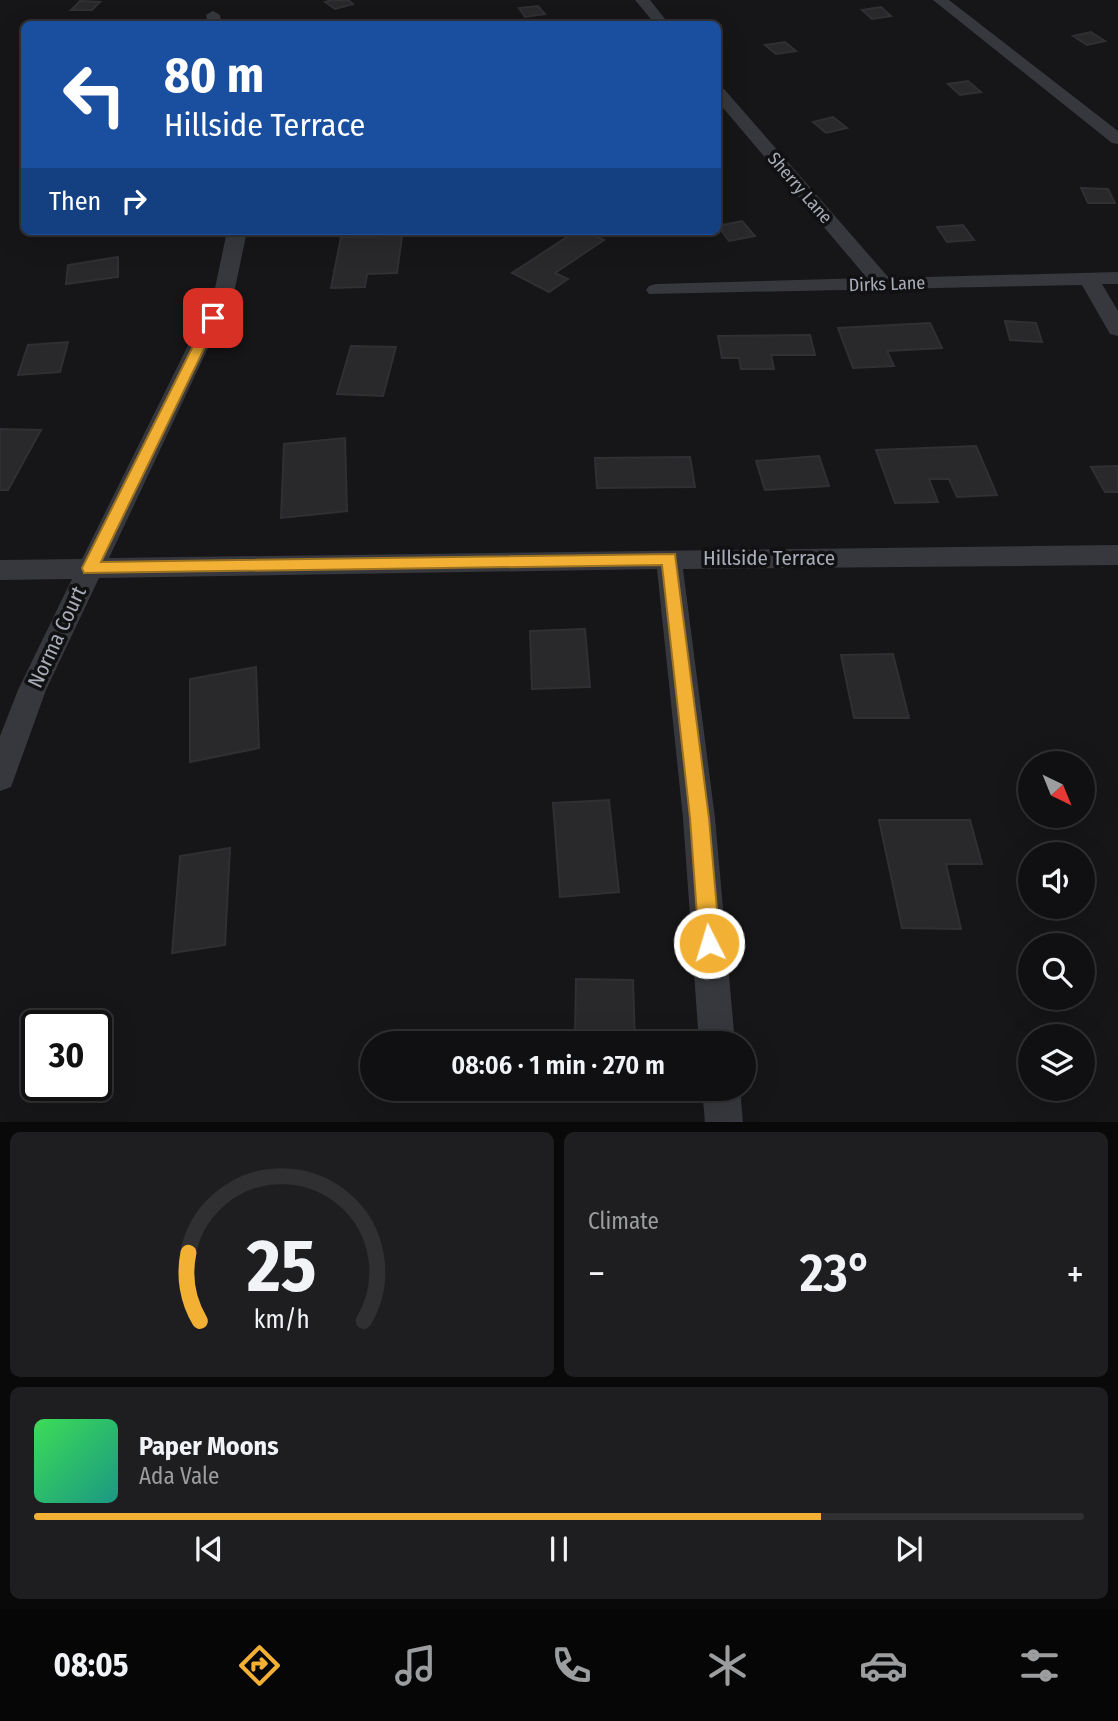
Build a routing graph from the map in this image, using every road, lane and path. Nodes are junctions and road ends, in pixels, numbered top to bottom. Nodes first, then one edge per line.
1 (642, 0) edge
2 (940, 0) edge
3 (660, 21) edge
4 (721, 95) edge
5 (1118, 139) edge
6 (236, 235) edge
7 (1118, 278) edge
8 (1089, 279) junction
9 (883, 284) junction
10 (656, 290) dead end
11 (1118, 329) edge
12 (1118, 555) edge
13 (669, 559) junction
14 (90, 568) junction
15 (0, 570) edge
16 (0, 777) edge
17 (717, 1031) edge
18 (722, 1101) edge
19 (724, 1122) edge

1 - 3 street
2 - 5 street
4 - 9 street, Sherry Lane
6 - 14 street, Norma Court
7 - 8 street, Dirks Lane
8 - 9 street, Dirks Lane
8 - 11 street
9 - 10 street, Dirks Lane
12 - 13 street, Hillside Terrace
13 - 14 street, Hillside Terrace
13 - 17 street
14 - 15 street, Hillside Terrace
14 - 16 street, Norma Court
18 - 19 street

